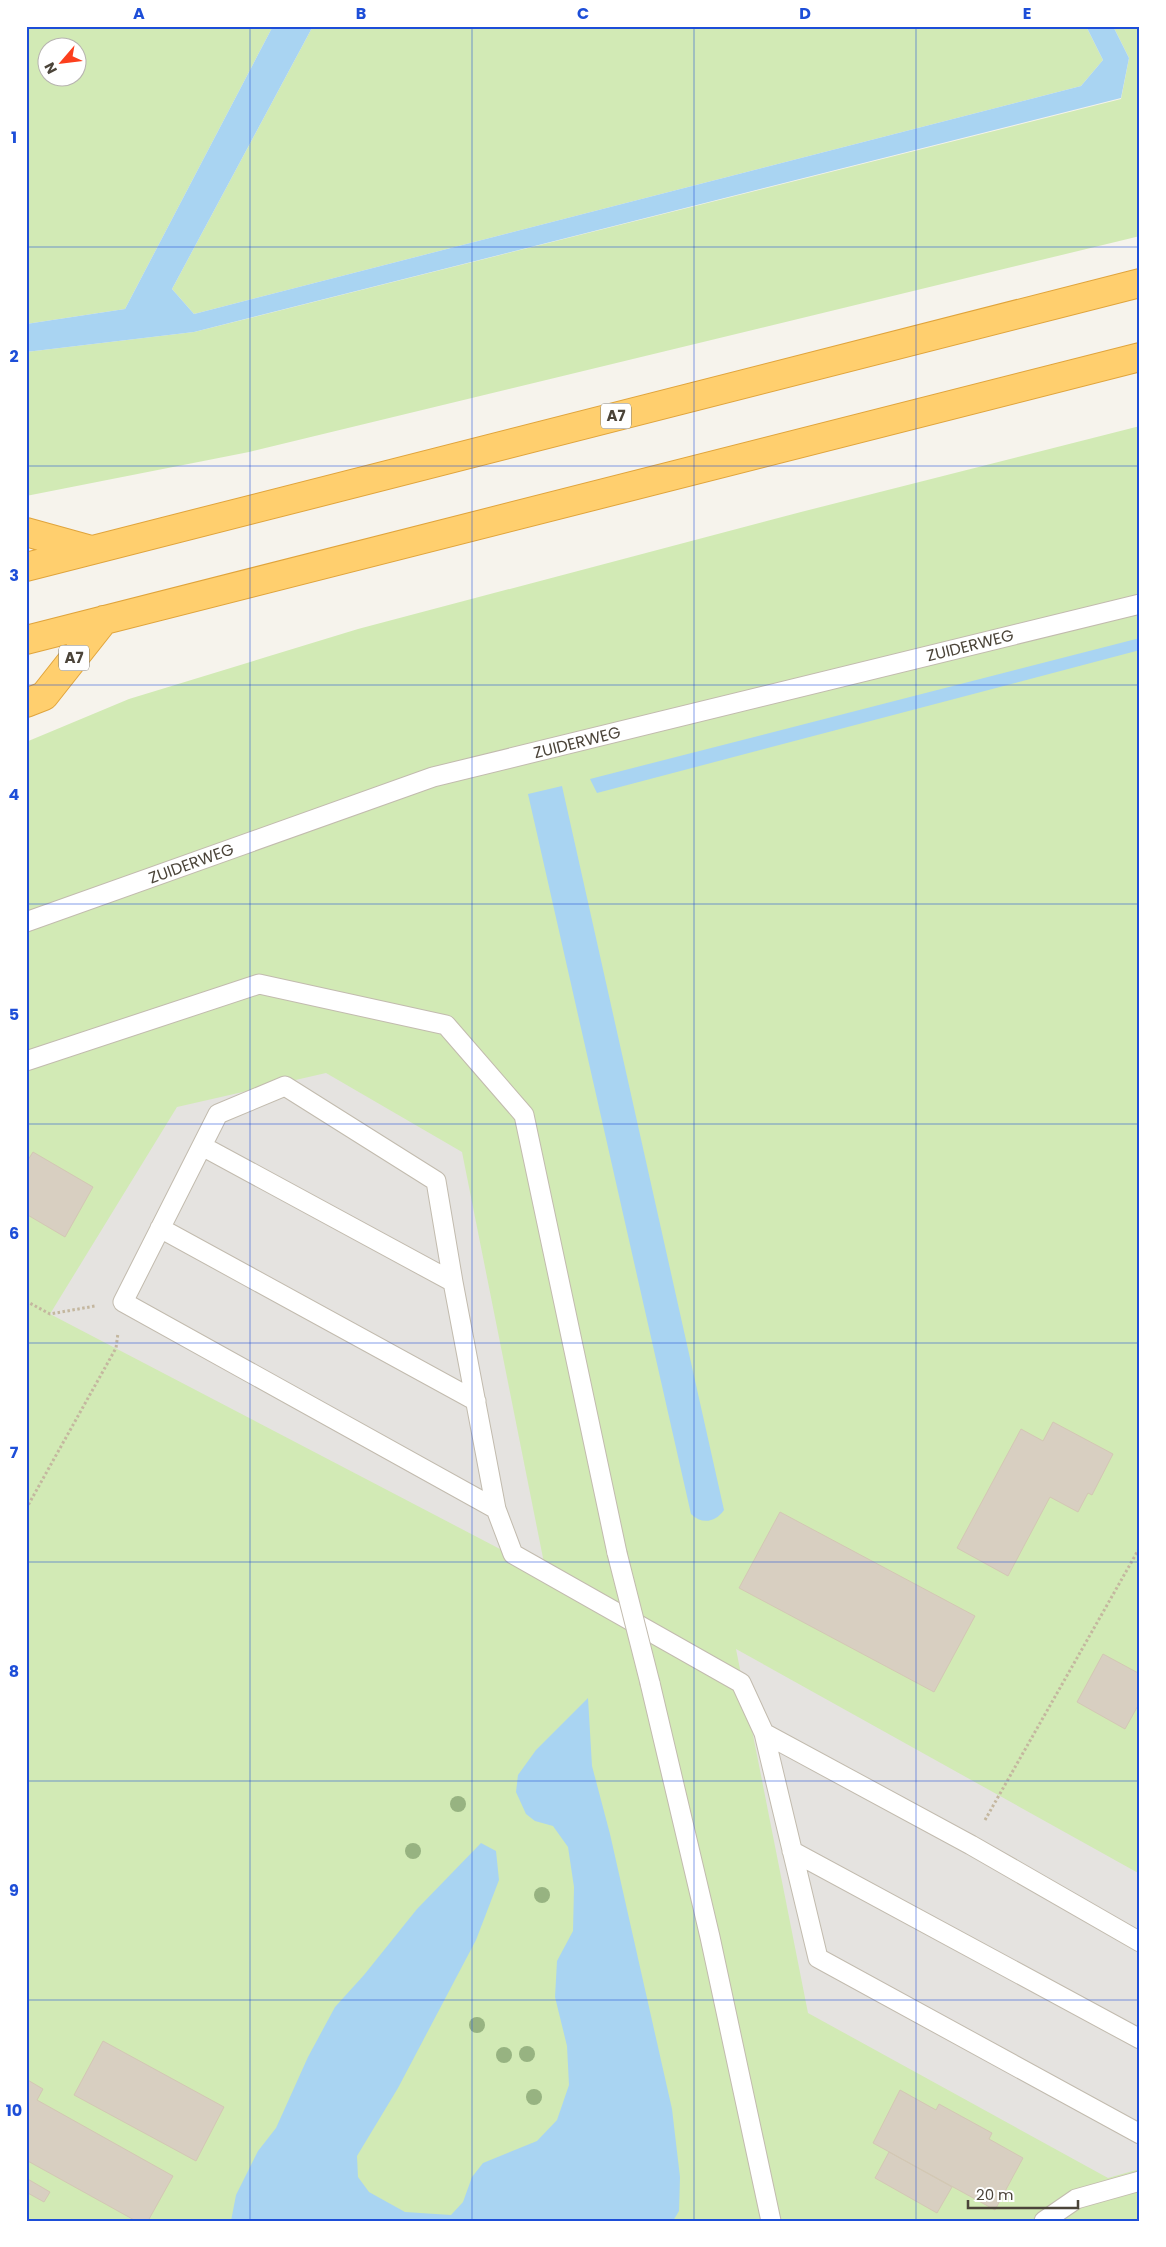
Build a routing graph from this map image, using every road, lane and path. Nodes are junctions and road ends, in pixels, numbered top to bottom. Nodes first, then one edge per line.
1 (1140, 283) edge
2 (1140, 357) edge
3 (26, 532) edge
4 (92, 550) junction
5 (26, 567) edge
6 (1140, 604) edge
7 (104, 620) junction
8 (26, 640) edge
9 (26, 703) edge
10 (26, 922) edge
11 (26, 1061) edge
12 (202, 1146) junction
13 (160, 1228) junction
14 (453, 1282) junction
15 (26, 1301) edge
16 (123, 1302) junction
17 (476, 1401) junction
18 (26, 1508) edge
19 (496, 1509) junction
20 (1140, 1547) edge
21 (764, 1733) junction
22 (971, 1845) junction
23 (792, 1852) junction
24 (1140, 1942) edge
25 (1140, 2039) edge
26 (1140, 2134) edge
27 (1140, 2181) edge
28 (776, 2220) edge
29 (1044, 2221) edge

1 - 4 highway, A7
2 - 7 highway, A7
3 - 4 highway, A7
4 - 5 highway, A7
6 - 10 lane, ZUIDERWEG
7 - 8 highway, A7
7 - 9 highway, A7
11 - 28 lane, bridge
12 - 13 lane
12 - 14 lane
12 - 14 lane
13 - 16 lane
13 - 17 lane
14 - 17 lane
15 - 16 path
16 - 18 path
16 - 19 lane
17 - 19 lane
19 - 21 lane
20 - 22 path
21 - 22 lane
21 - 23 lane
22 - 24 lane
23 - 25 lane
23 - 26 lane
27 - 29 lane

